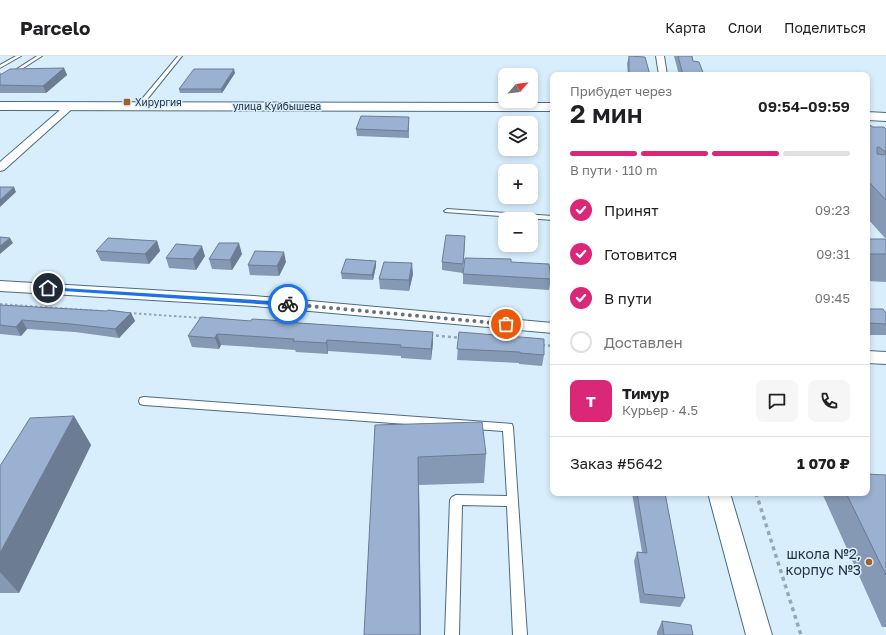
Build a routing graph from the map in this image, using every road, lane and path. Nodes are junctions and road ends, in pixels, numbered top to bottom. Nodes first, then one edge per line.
1 (19, 56) edge
2 (40, 56) edge
3 (180, 56) edge
4 (660, 56) edge
5 (0, 67) edge
6 (663, 72) edge
7 (2, 80) edge
8 (0, 106) edge
9 (70, 106) junction
10 (139, 106) junction
11 (550, 108) edge
12 (870, 116) edge
13 (886, 117) edge
14 (0, 168) edge
15 (447, 211) dead end
16 (550, 218) edge
17 (0, 286) edge
18 (0, 304) edge
19 (103, 311) edge
20 (126, 313) edge
21 (205, 319) edge
22 (550, 328) edge
23 (427, 335) edge
24 (466, 338) edge
25 (537, 344) edge
26 (550, 346) edge
27 (870, 357) edge
28 (886, 358) edge
29 (144, 401) dead end
30 (720, 496) edge
31 (757, 496) edge
32 (513, 502) junction
33 (452, 635) edge
34 (520, 635) edge
35 (759, 635) edge
36 (801, 635) edge

1 - 5 lane
2 - 7 lane
3 - 10 lane
4 - 6 street
8 - 9 street, улица Куйбышева
9 - 10 street, улица Куйбышева
9 - 14 street
10 - 11 street, улица Куйбышева
12 - 13 street
15 - 16 lane
17 - 22 street
18 - 19 path
20 - 21 path
23 - 24 path
25 - 26 path
27 - 28 street
29 - 32 lane
30 - 35 street
31 - 36 path
32 - 33 lane
32 - 34 lane

